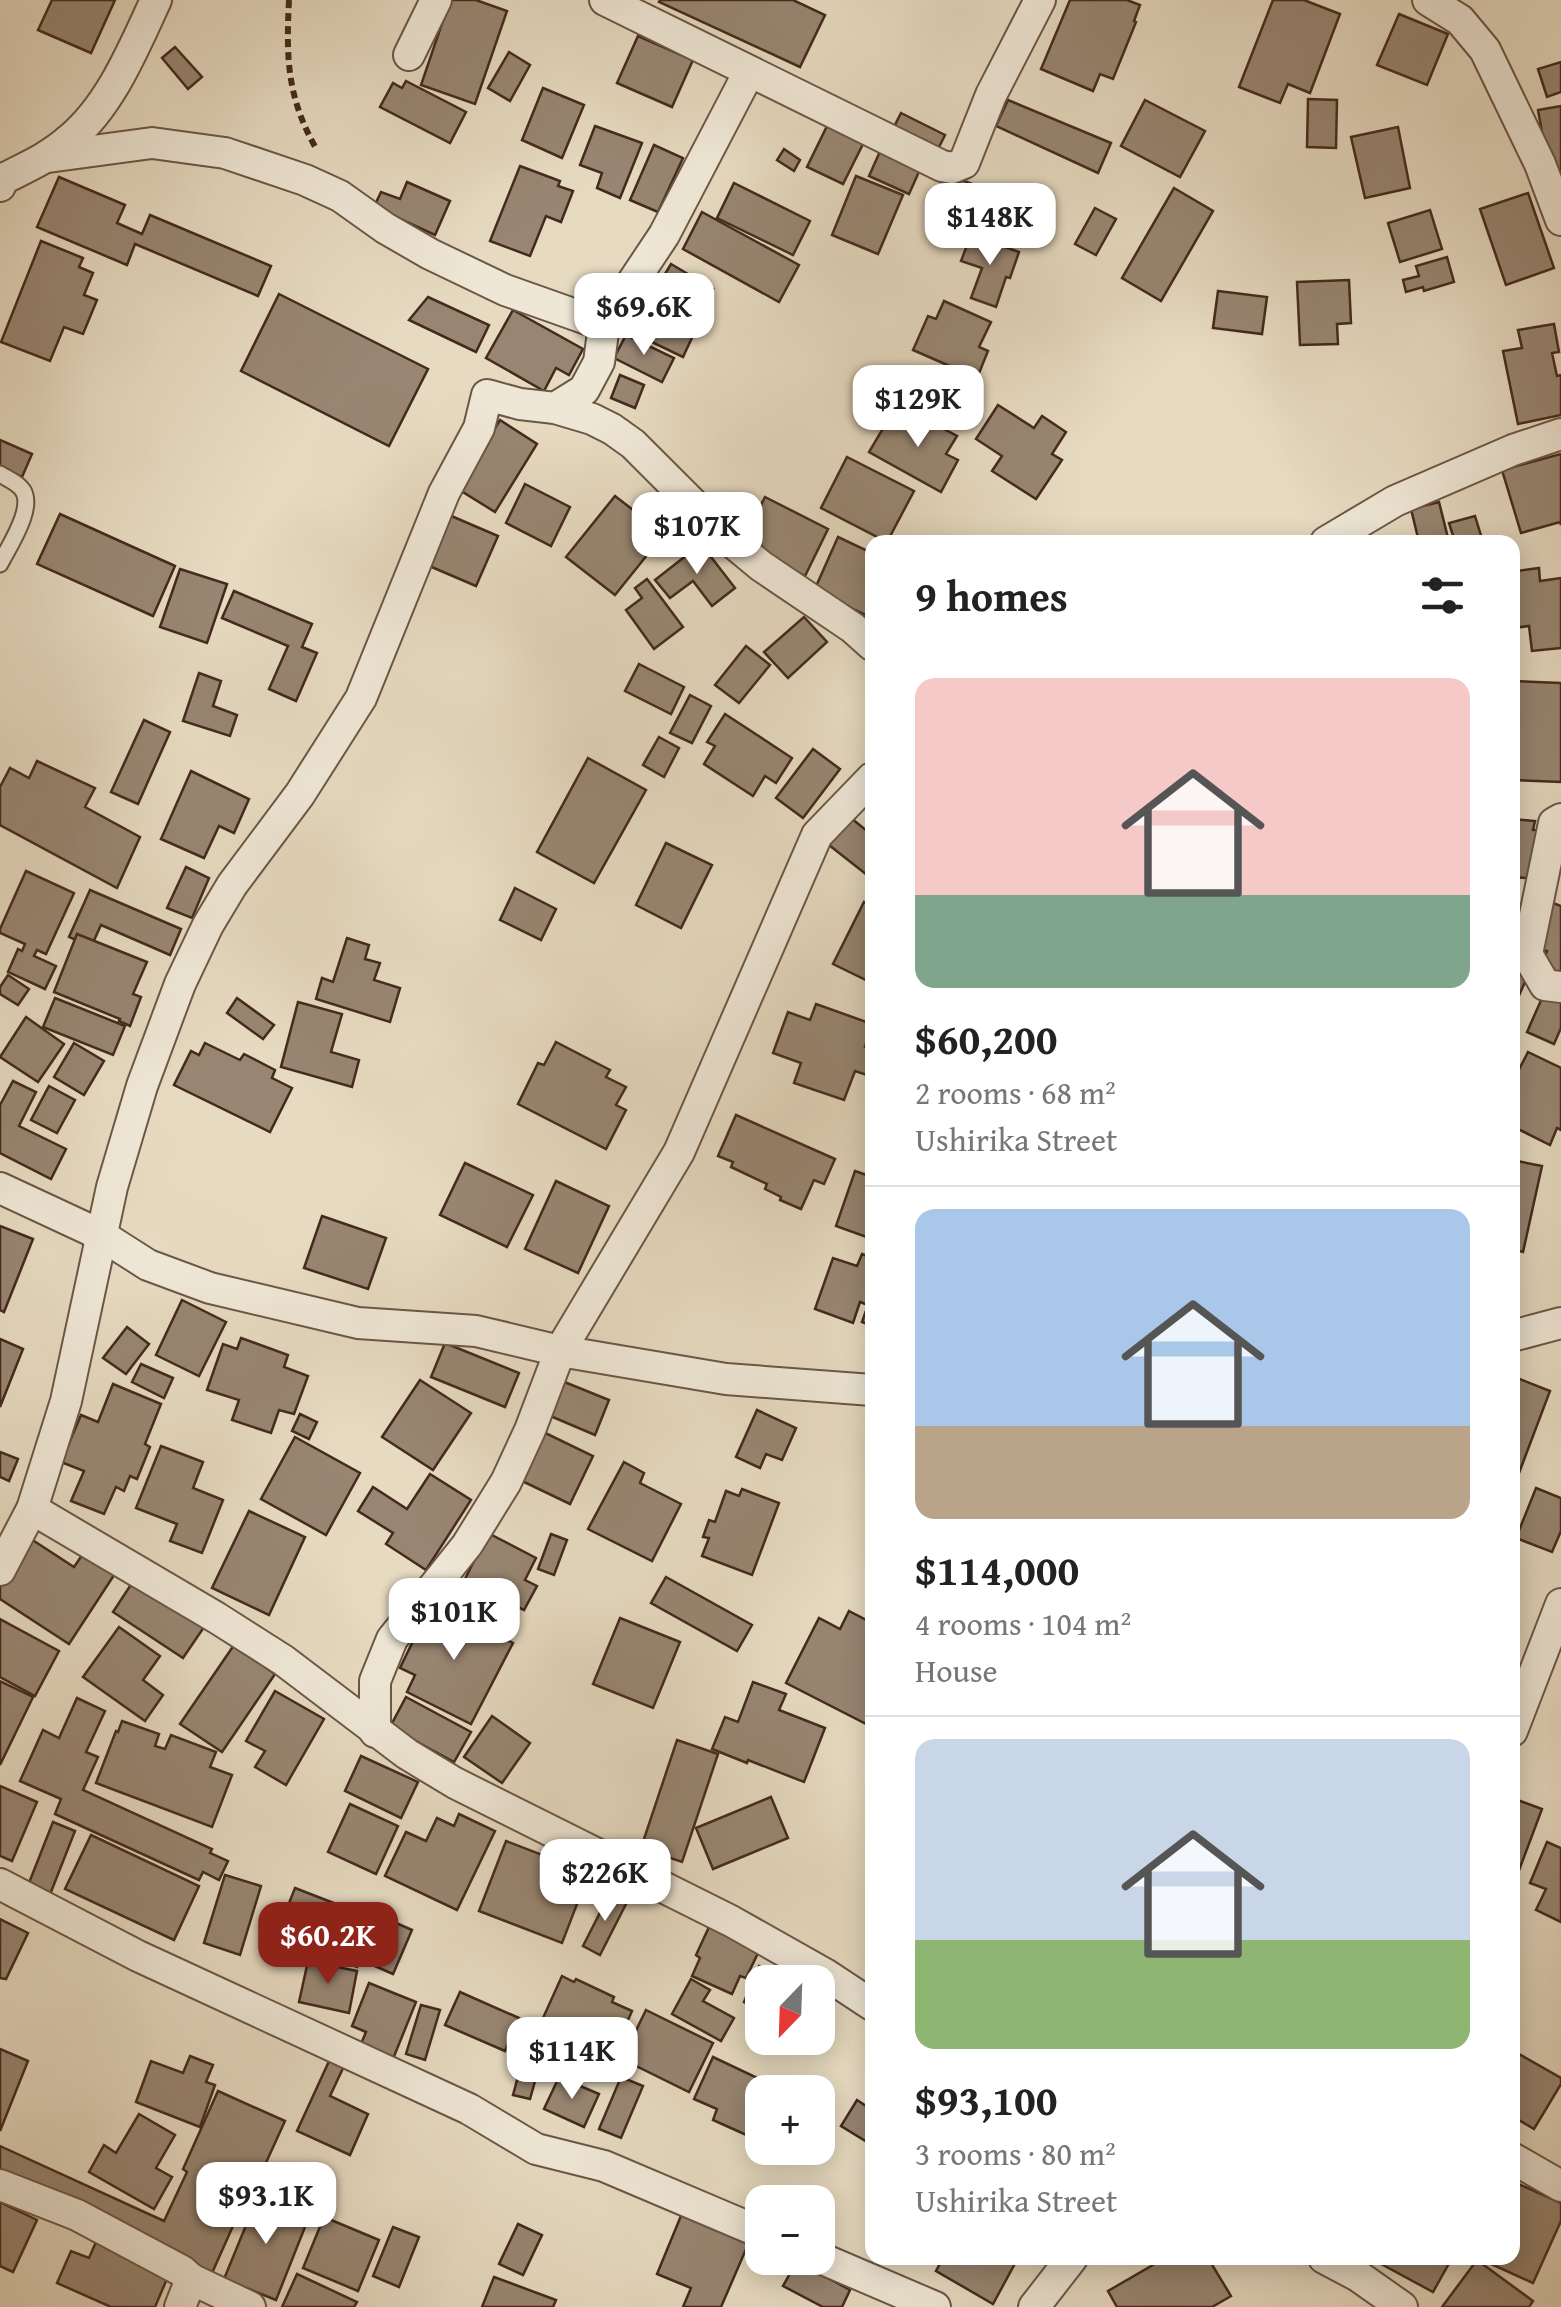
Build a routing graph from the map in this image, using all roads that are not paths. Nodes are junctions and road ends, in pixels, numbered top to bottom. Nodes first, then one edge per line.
1 (156, 0) edge
2 (436, 0) edge
3 (605, 0) edge
4 (1040, 0) edge
5 (1428, 0) edge
6 (408, 55) dead end
7 (748, 72) junction
8 (48, 157) junction
9 (1, 179) edge
10 (1561, 220) edge
11 (604, 325) junction
12 (555, 408) junction
13 (1561, 434) edge
14 (0, 474) edge
15 (1338, 535) edge
16 (0, 564) edge
17 (865, 639) edge
18 (865, 785) edge
19 (1561, 818) edge
20 (1561, 988) edge
21 (0, 1188) edge
22 (101, 1235) junction
23 (1561, 1323) edge
24 (1520, 1334) edge
25 (560, 1351) junction
26 (865, 1389) edge
27 (32, 1509) junction
28 (0, 1570) edge
29 (1561, 1604) edge
30 (1520, 1710) edge
31 (375, 1732) junction
32 (0, 1884) edge
33 (865, 2000) edge
34 (1520, 2163) edge
35 (0, 2186) edge
36 (1561, 2186) edge
37 (745, 2226) edge
38 (835, 2264) edge
39 (1067, 2265) edge
40 (1337, 2265) edge
41 (186, 2293) edge
42 (250, 2307) edge
43 (935, 2307) edge
44 (1034, 2307) edge
45 (1402, 2307) edge

1 - 8 street
2 - 6 street
3 - 7 street
4 - 7 street
5 - 10 street
7 - 11 street
8 - 9 street
8 - 11 street
11 - 12 street
12 - 17 street
12 - 22 street
13 - 15 street
14 - 16 lane
18 - 25 street
19 - 20 street
21 - 22 street
22 - 25 street
22 - 27 street
23 - 24 street
25 - 26 street
25 - 31 street
27 - 28 street
27 - 31 street
29 - 30 street
31 - 33 street
32 - 37 street
34 - 36 street
35 - 41 street
38 - 43 street
39 - 44 street
40 - 45 street
41 - 42 street

